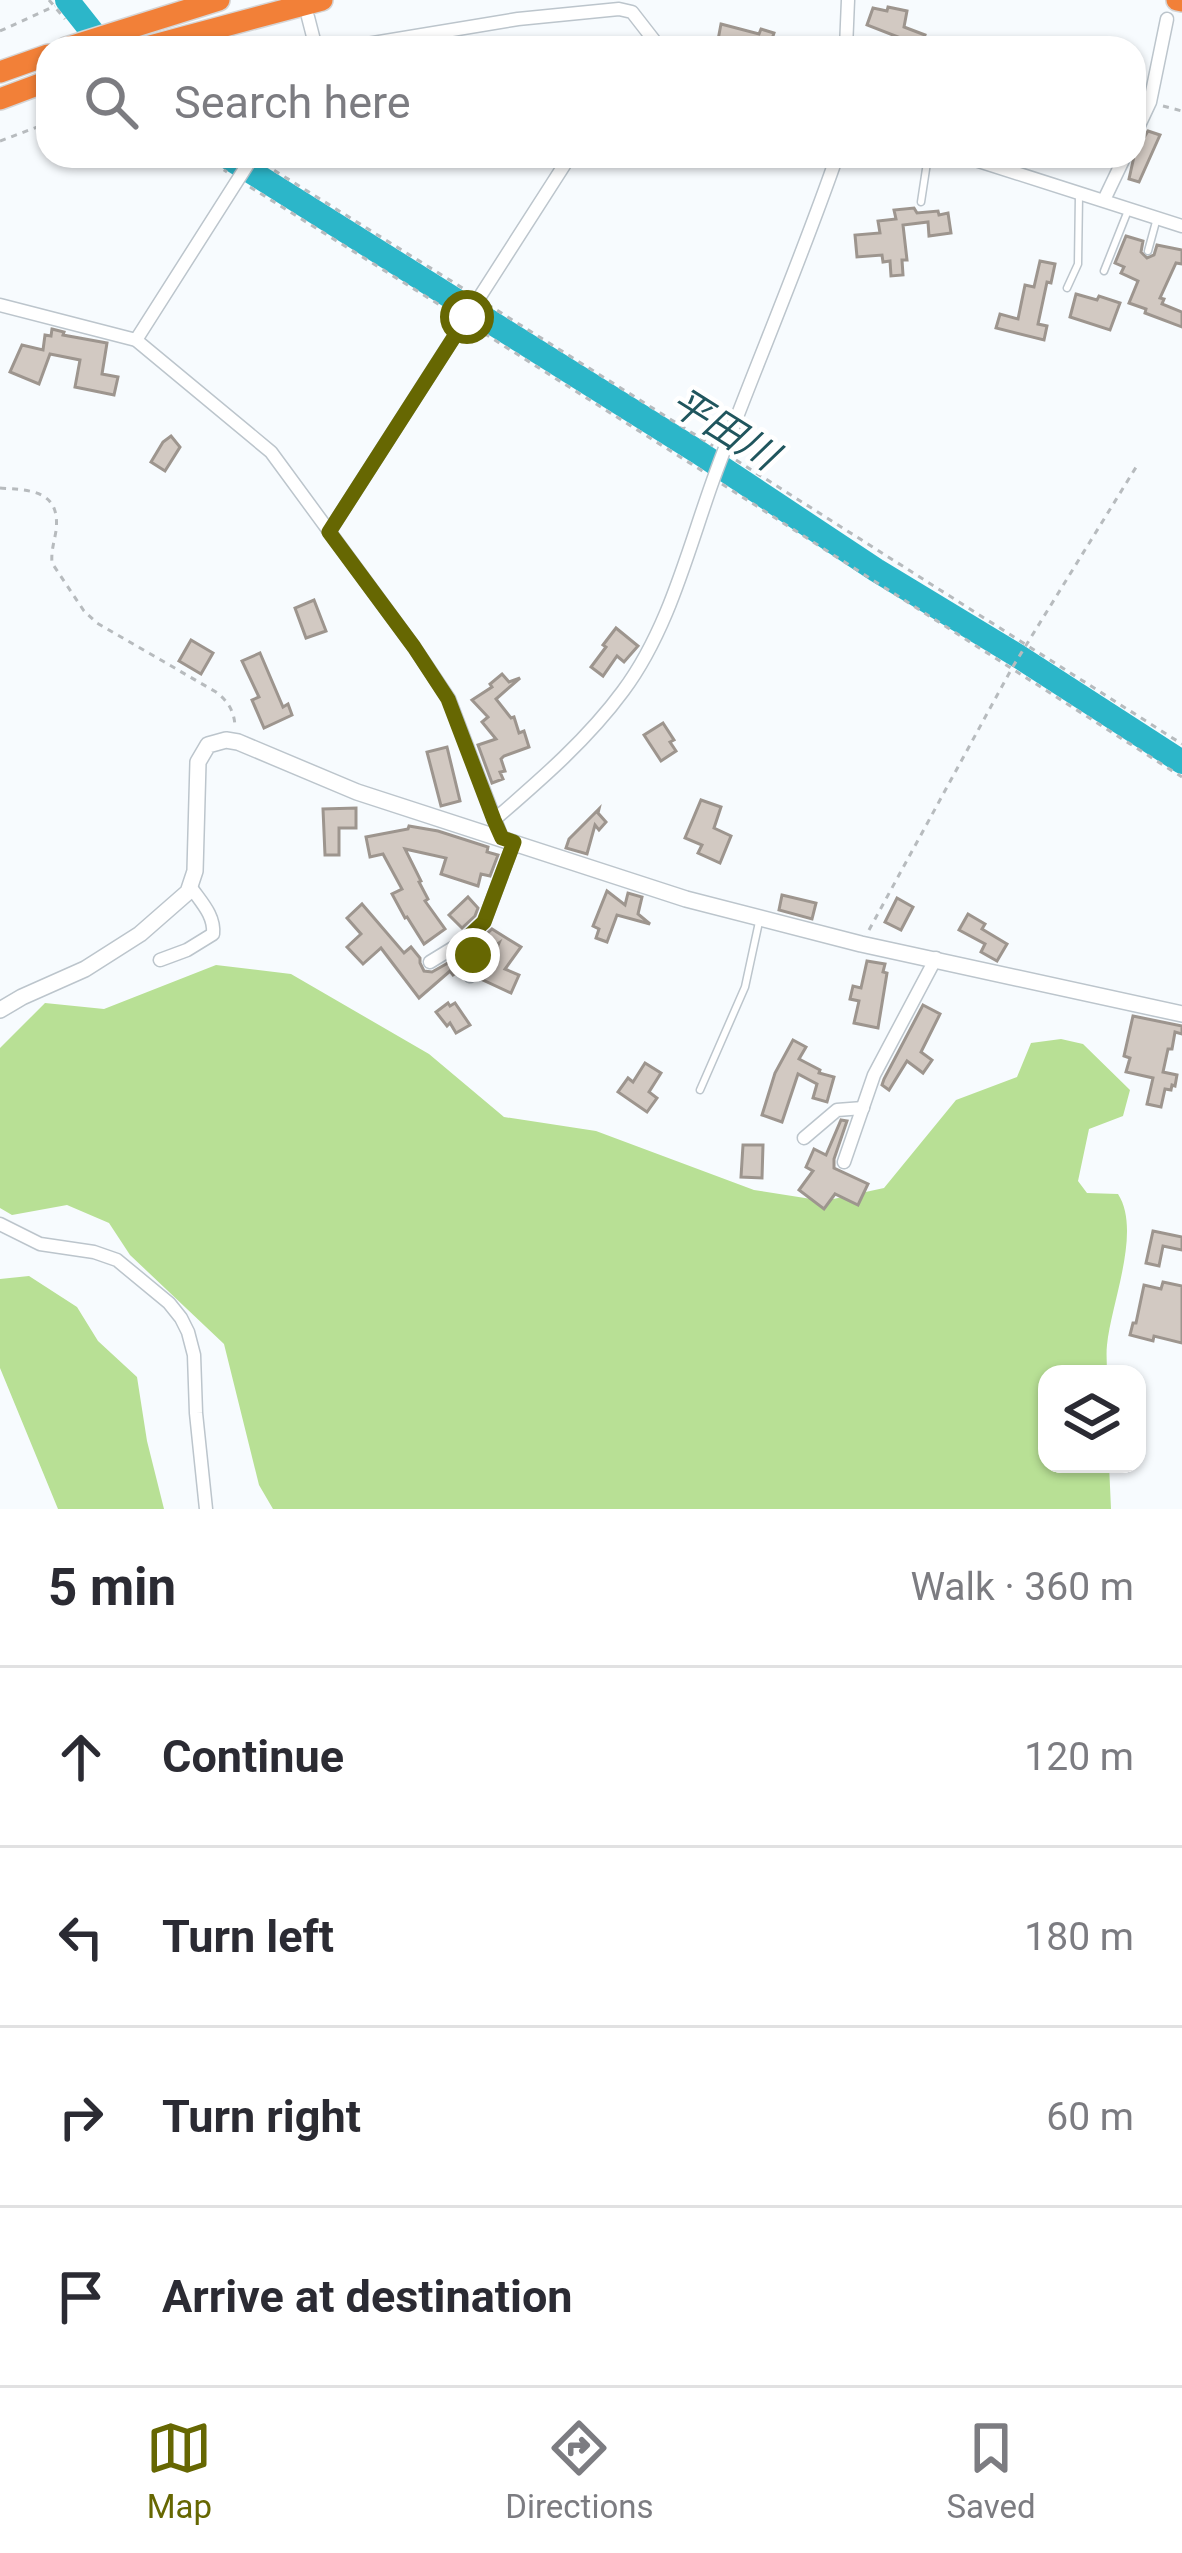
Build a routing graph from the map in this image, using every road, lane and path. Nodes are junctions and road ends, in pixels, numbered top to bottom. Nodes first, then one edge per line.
1 (49, 0) edge
2 (219, 0) edge
3 (848, 0) edge
4 (55, 6) junction
5 (1175, 7) edge
6 (315, 8) edge
7 (65, 19) dead end
8 (0, 31) edge
9 (650, 32) junction
10 (103, 36) edge
11 (193, 36) edge
12 (415, 36) edge
13 (647, 36) edge
14 (652, 36) edge
15 (846, 36) edge
16 (36, 59) edge
17 (0, 72) edge
18 (36, 86) edge
19 (0, 99) edge
20 (1150, 102) junction
21 (1146, 110) edge
22 (1182, 111) edge
23 (36, 128) edge
24 (0, 141) edge
25 (223, 168) edge
26 (245, 168) edge
27 (562, 168) edge
28 (832, 168) edge
29 (926, 168) edge
30 (1002, 168) edge
31 (1119, 168) edge
32 (239, 178) junction
33 (1080, 192) junction
34 (1104, 200) junction
35 (921, 202) dead end
36 (1129, 208) junction
37 (1157, 218) junction
38 (1182, 226) edge
39 (1148, 251) dead end
40 (1104, 271) dead end
41 (1067, 288) dead end
42 (0, 305) edge
43 (466, 319) junction
44 (136, 340) junction
45 (1138, 464) dead end
46 (714, 477) junction
47 (0, 488) edge
48 (329, 532) junction
49 (1013, 666) junction
50 (233, 741) junction
51 (1182, 777) edge
52 (494, 820) junction
53 (508, 840) junction
54 (190, 886) junction
55 (760, 919) junction
56 (467, 938) junction
57 (861, 944) junction
58 (936, 958) junction
59 (160, 960) dead end
60 (430, 962) dead end
61 (470, 976) dead end
62 (0, 1010) edge
63 (1182, 1014) edge
64 (700, 1090) dead end
65 (863, 1108) junction
66 (804, 1138) dead end
67 (844, 1162) dead end
68 (0, 1224) edge
69 (206, 1509) edge

1 - 4 path
2 - 10 highway
3 - 15 street
4 - 7 path
4 - 8 path
5 - 20 street
6 - 11 highway
9 - 12 street
9 - 13 street
9 - 14 street
16 - 17 highway
18 - 19 highway
20 - 21 street
20 - 22 path
23 - 24 path
25 - 32 path
26 - 32 street
27 - 43 street
28 - 46 street
29 - 35 lane
30 - 33 street
31 - 34 street
32 - 43 path
32 - 44 street
33 - 34 street
33 - 41 lane
34 - 36 street
36 - 37 street
36 - 40 lane
37 - 38 street
37 - 39 lane
42 - 44 street
43 - 46 path
43 - 48 street
44 - 48 street
45 - 49 path
46 - 49 path
46 - 52 street
47 - 50 path
48 - 52 street
49 - 51 path
49 - 57 path
50 - 53 street
50 - 54 street
52 - 53 street
53 - 55 street
53 - 56 street
54 - 59 street
54 - 62 street
55 - 57 street
55 - 64 lane
56 - 60 street
56 - 61 street
57 - 58 street
58 - 63 street
58 - 65 street
65 - 66 street
65 - 67 street
68 - 69 street

